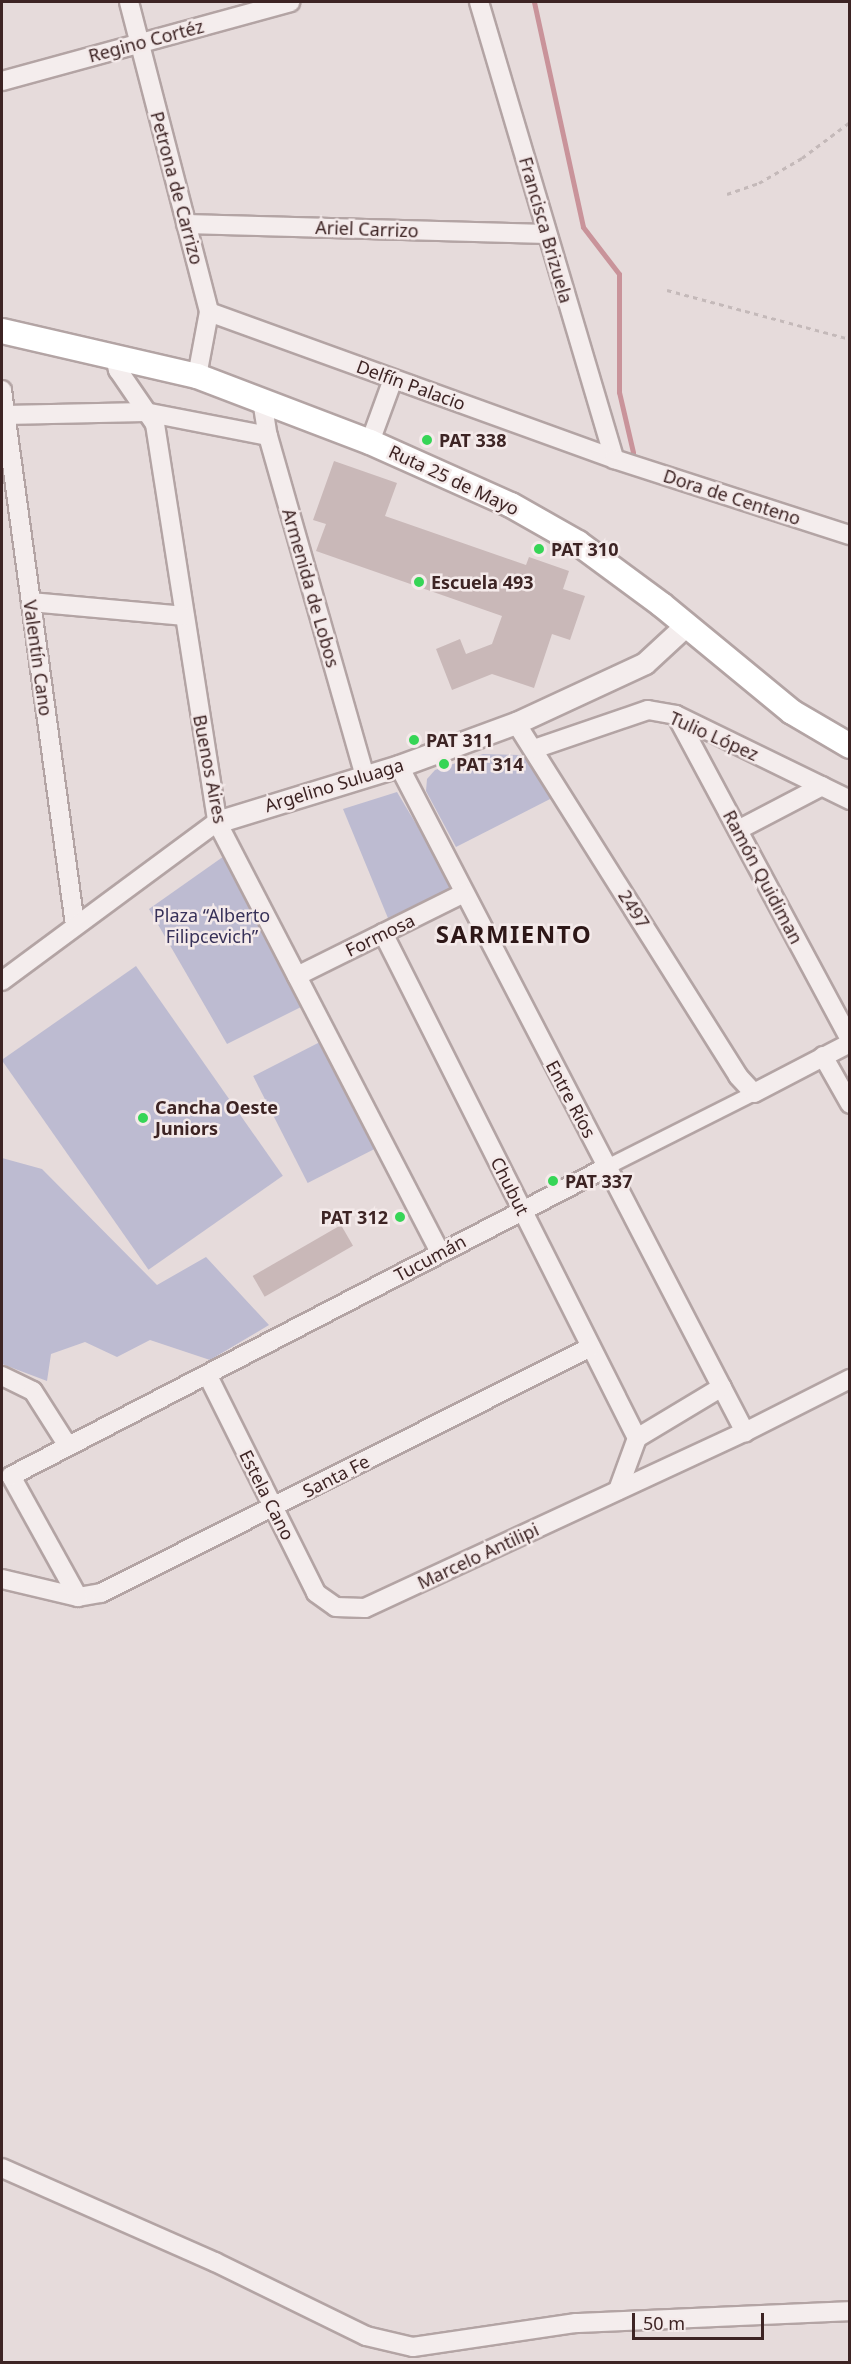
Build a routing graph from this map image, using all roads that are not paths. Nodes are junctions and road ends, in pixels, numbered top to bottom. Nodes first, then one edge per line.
1 (129, 2) edge
2 (290, 2) edge
3 (479, 2) edge
4 (139, 43) junction
5 (2, 81) edge
6 (186, 224) junction
7 (548, 234) junction
8 (209, 312) junction
9 (2, 331) edge
10 (114, 355) junction
11 (197, 376) junction
12 (393, 379) junction
13 (2, 390) edge
14 (262, 400) junction
15 (145, 412) junction
16 (5, 415) junction
17 (268, 436) junction
18 (370, 442) junction
19 (614, 459) junction
20 (849, 535) edge
21 (31, 602) junction
22 (184, 616) junction
23 (686, 625) junction
24 (676, 715) junction
25 (516, 723) junction
26 (849, 746) edge
27 (534, 749) junction
28 (399, 766) junction
29 (365, 776) junction
30 (822, 786) junction
31 (849, 800) edge
32 (217, 822) junction
33 (738, 830) junction
34 (464, 893) junction
35 (75, 925) junction
36 (383, 933) junction
37 (297, 976) junction
38 (2, 981) edge
39 (849, 1041) edge
40 (823, 1056) junction
41 (754, 1093) junction
42 (849, 1104) edge
43 (607, 1167) junction
44 (523, 1210) junction
45 (440, 1253) junction
46 (591, 1347) junction
47 (208, 1376) junction
48 (2, 1377) edge
49 (849, 1379) edge
50 (722, 1387) junction
51 (745, 1432) junction
52 (637, 1438) junction
53 (68, 1446) junction
54 (618, 1491) junction
55 (274, 1507) junction
56 (2, 1579) edge
57 (78, 1597) junction
58 (336, 1607) joint
59 (2, 2168) edge
60 (849, 2311) edge

1 - 4 street, Petrona de Carrizo
2 - 4 street, Regino Cortéz
3 - 7 street, Francisca Brizuela
4 - 5 street, Regino Cortéz
4 - 6 street, Petrona de Carrizo
6 - 7 street, Ariel Carrizo
6 - 8 street, Petrona de Carrizo
7 - 19 street, Francisca Brizuela
8 - 11 street, Petrona de Carrizo
8 - 12 street, Delfín Palacio
9 - 10 main road, Ruta 25 de Mayo
10 - 11 main road, Ruta 25 de Mayo
10 - 15 street, Buenos Aires
11 - 14 main road, Ruta 25 de Mayo
12 - 18 street
12 - 19 street, Delfín Palacio
13 - 16 street, Valentín Cano
14 - 17 street, Armenida de Lobos
14 - 18 main road, Ruta 25 de Mayo
15 - 16 street
15 - 17 street
15 - 22 street, Buenos Aires
16 - 21 street, Valentín Cano
17 - 29 street, Armenida de Lobos
18 - 23 main road, Ruta 25 de Mayo
19 - 20 street, Dora de Centeno
21 - 22 street
21 - 35 street, Valentín Cano
22 - 32 street, Buenos Aires
23 - 25 street, Argelino Suluaga
23 - 26 main road, Ruta 25 de Mayo
24 - 27 street, Tulio López
24 - 30 street, Tulio López
24 - 33 street, Ramón Quidiman
25 - 27 street, 2497
25 - 28 street, Argelino Suluaga
27 - 41 street, 2497
28 - 29 street, Argelino Suluaga
28 - 34 street, Entre Ríos
29 - 32 street, Argelino Suluaga
30 - 31 street, Tulio López
30 - 33 street
32 - 35 street, Argelino Suluaga
32 - 37 street, Buenos Aires
33 - 39 street, Ramón Quidiman
34 - 36 street, Formosa
34 - 43 street, Entre Ríos
35 - 38 street, Argelino Suluaga
36 - 37 street, Formosa
36 - 44 street, Chubut
37 - 45 street, Buenos Aires
39 - 40 street, Tucumán
40 - 41 street, Tucumán
40 - 42 street
41 - 43 street, Tucumán
43 - 44 street, Tucumán
43 - 50 street, Entre Ríos
44 - 45 street, Tucumán
44 - 46 street, Chubut
45 - 47 street, Tucumán
46 - 52 street, Chubut
46 - 55 street, Santa Fe
47 - 53 street, Tucumán
47 - 55 street, Estela Cano
48 - 53 street
49 - 51 street, Marcelo Antilipi
50 - 51 street, Entre Ríos
50 - 52 street
51 - 54 street, Marcelo Antilipi
52 - 54 street
53 - 57 street, Tucumán
54 - 58 street, Marcelo Antilipi
55 - 57 street, Santa Fe
55 - 58 street, Estela Cano
56 - 57 street
59 - 60 street

